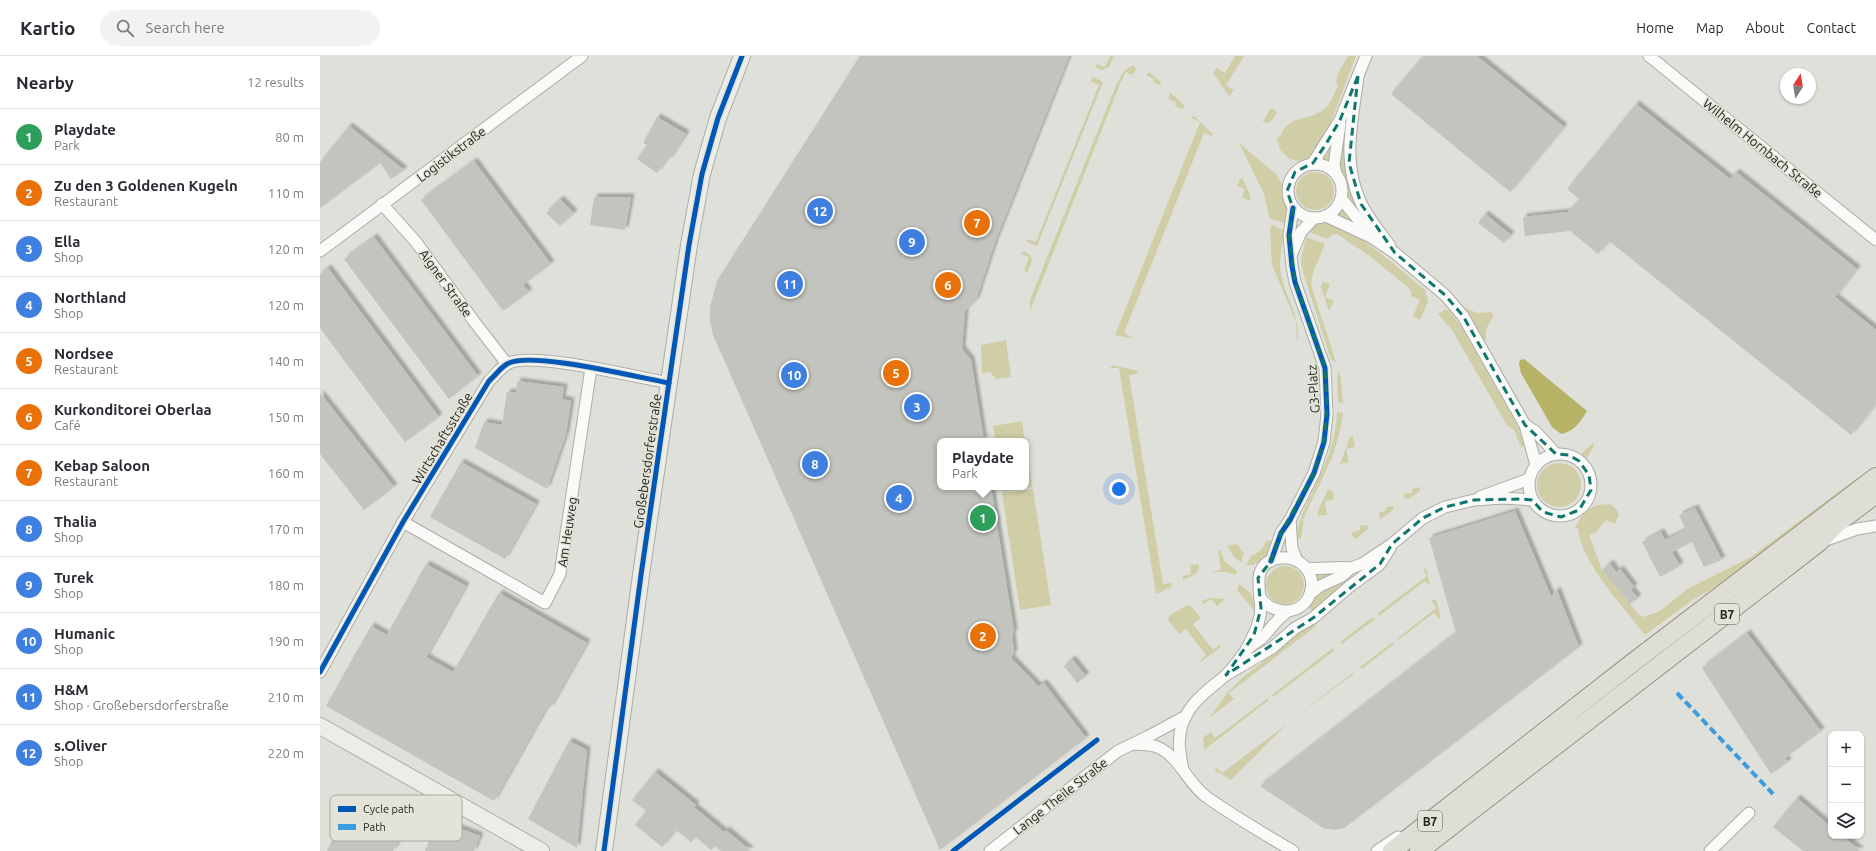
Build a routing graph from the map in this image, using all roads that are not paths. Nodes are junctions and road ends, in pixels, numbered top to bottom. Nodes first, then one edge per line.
1 (582, 56) edge
2 (742, 56) edge
3 (1366, 56) edge
4 (1649, 56) edge
5 (1358, 76) junction
6 (1340, 120) junction
7 (1313, 163) junction
8 (1336, 173) junction
9 (1341, 198) junction
10 (382, 204) junction
11 (1293, 208) junction
12 (1326, 216) junction
13 (1314, 218) junction
14 (1372, 237) junction
15 (1876, 240) edge
16 (320, 251) edge
17 (1395, 253) junction
18 (1292, 254) junction
19 (507, 364) junction
20 (591, 368) junction
21 (669, 383) junction
22 (1525, 425) junction
23 (1556, 454) junction
24 (1536, 465) junction
25 (1876, 477) edge
26 (1529, 480) junction
27 (1876, 494) edge
28 (1474, 500) junction
29 (1532, 500) junction
30 (1290, 520) junction
31 (403, 522) junction
32 (1876, 526) edge
33 (1818, 543) junction
34 (1392, 544) junction
35 (1271, 561) junction
36 (1297, 561) junction
37 (1306, 568) junction
38 (1351, 568) junction
39 (1310, 594) junction
40 (1260, 597) junction
41 (1287, 612) junction
42 (1246, 650) junction
43 (320, 672) edge
44 (1226, 675) junction
45 (1186, 716) junction
46 (320, 726) edge
47 (1132, 744) junction
48 (1183, 770) junction
49 (1469, 791) junction
50 (442, 795) edge
51 (462, 806) edge
52 (1749, 813) dead end
53 (1267, 836) junction
54 (541, 851) edge
55 (604, 851) edge
56 (990, 851) edge
57 (1279, 851) edge
58 (1293, 851) edge
59 (1377, 851) edge
60 (1392, 851) edge
61 (1419, 851) edge
62 (1710, 851) edge

1 - 10 street, Logistikstraße
2 - 21 street, Großebersdorferstraße
3 - 5 street
4 - 15 street, Wilhelm Hornbach Straße
5 - 6 street
5 - 17 street
6 - 7 street
6 - 8 street
7 - 8 street
7 - 11 street
8 - 9 street
9 - 12 street
9 - 14 street
10 - 16 street, Logistikstraße
10 - 19 street, Aigner Straße
11 - 13 street
11 - 18 street, G3-Platz
12 - 13 street
12 - 14 street
13 - 18 street, G3-Platz
14 - 17 street
17 - 22 street
18 - 30 street, G3-Platz
19 - 20 street
19 - 31 street, Wirtschaftsstraße
20 - 21 street
20 - 31 street, Am Heuweg
21 - 55 street, Großebersdorferstraße
22 - 23 street
22 - 24 street
23 - 24 street
23 - 29 street
24 - 26 street
25 - 49 main road, B7
26 - 28 street
26 - 29 street
27 - 33 main road, B7
28 - 29 street
28 - 34 street
30 - 35 street, G3-Platz
30 - 36 street
31 - 43 street, Wirtschaftsstraße
32 - 33 street
33 - 61 main road, B7
34 - 38 street, G3-Platz
34 - 44 street
35 - 36 street
35 - 40 street, G3-Platz
36 - 37 street
37 - 38 street
37 - 39 street
38 - 39 street, G3-Platz
39 - 41 street, G3-Platz
40 - 41 street
40 - 42 street, G3-Platz
41 - 42 street, G3-Platz
42 - 44 street, G3-Platz
44 - 45 street, G3-Platz
45 - 47 street, G3-Platz
45 - 48 street, G3-Platz
46 - 50 street
47 - 48 street
47 - 56 street, Lange Theile Straße
48 - 53 street
49 - 59 street
49 - 60 main road, B7
51 - 54 street
52 - 62 street
53 - 57 street
53 - 58 street

